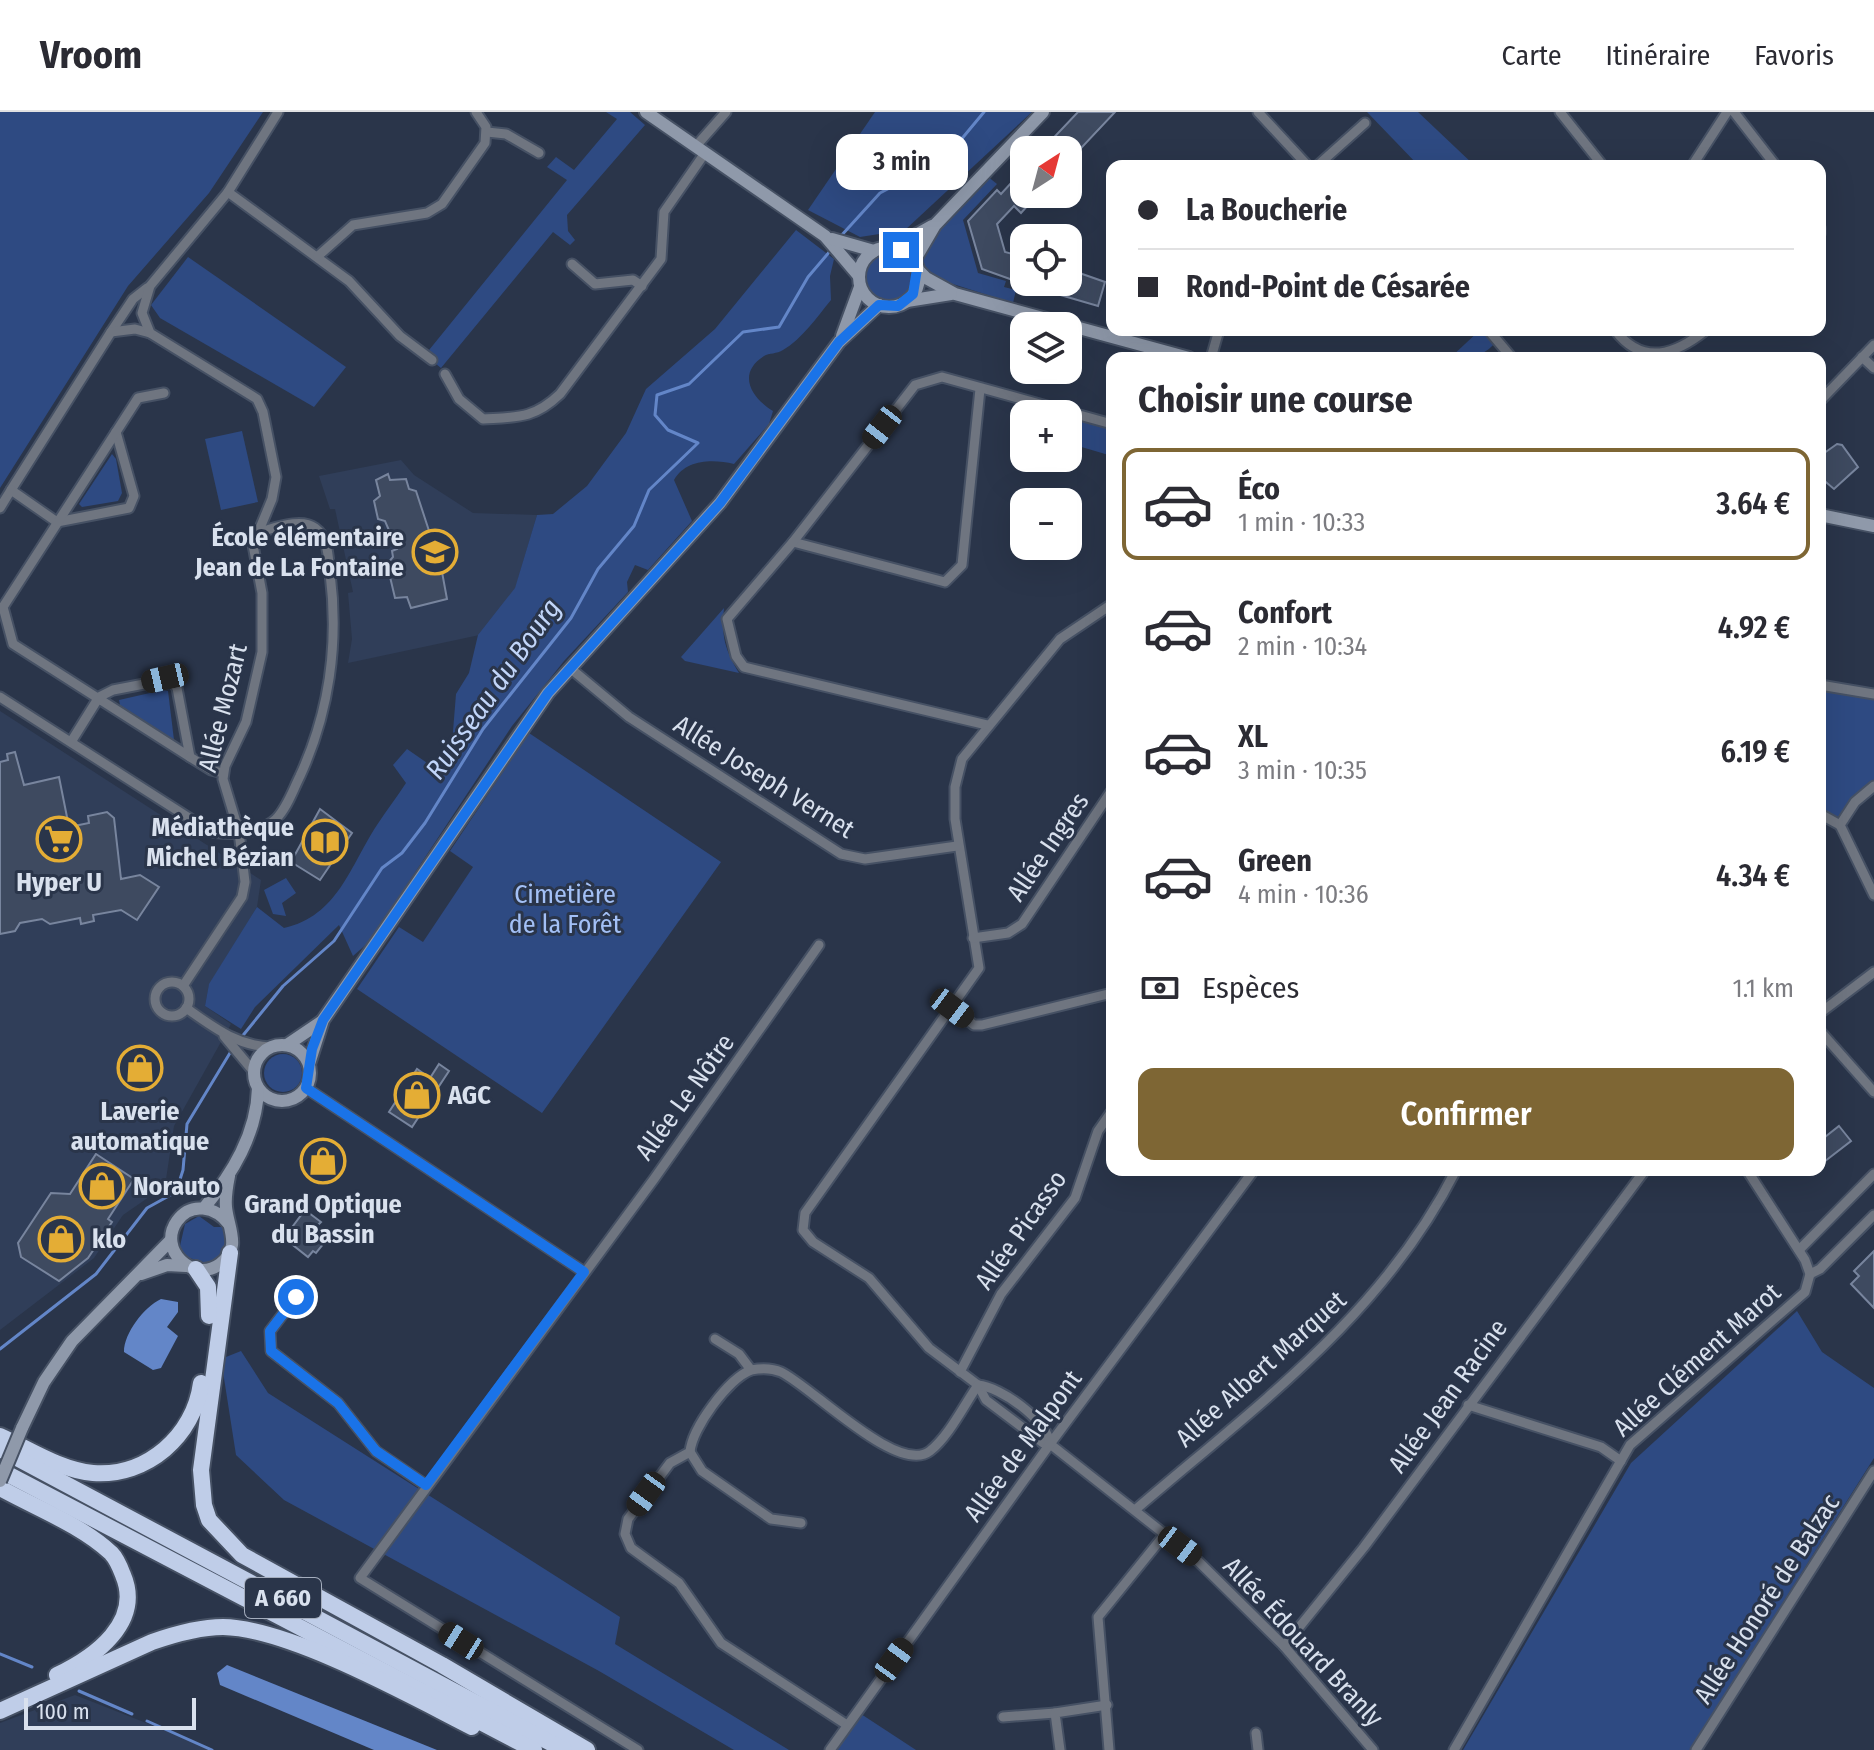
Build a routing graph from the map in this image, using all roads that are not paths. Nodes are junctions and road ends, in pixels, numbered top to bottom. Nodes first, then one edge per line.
1 (278, 112) edge
2 (476, 112) edge
3 (646, 112) edge
4 (726, 112) edge
5 (1043, 112) edge
6 (1258, 112) edge
7 (1560, 112) edge
8 (1727, 112) edge
9 (1734, 112) edge
10 (1365, 123) dead end
11 (487, 132) junction
12 (701, 150) junction
13 (539, 153) dead end
14 (1302, 160) edge
15 (1324, 160) edge
16 (1598, 160) edge
17 (1696, 160) edge
18 (1771, 160) edge
19 (228, 192) junction
20 (935, 225) junction
21 (845, 248) junction
22 (893, 248) junction
23 (874, 251) junction
24 (318, 256) junction
25 (572, 264) dead end
26 (916, 265) junction
27 (860, 281) junction
28 (150, 286) junction
29 (642, 286) junction
30 (955, 294) junction
31 (907, 301) junction
32 (879, 305) junction
33 (111, 332) junction
34 (150, 333) junction
35 (1106, 335) edge
36 (1109, 336) edge
37 (1493, 336) edge
38 (1620, 336) edge
39 (1698, 336) edge
40 (839, 342) junction
41 (1874, 345) edge
42 (1167, 352) edge
43 (1507, 352) edge
44 (1655, 352) edge
45 (1674, 352) edge
46 (1862, 357) junction
47 (432, 360) dead end
48 (1874, 368) edge
49 (445, 374) dead end
50 (980, 389) junction
51 (164, 393) dead end
52 (1826, 395) edge
53 (1106, 422) edge
54 (116, 432) junction
55 (11, 490) junction
56 (0, 508) edge
57 (1826, 516) edge
58 (57, 522) junction
59 (1874, 526) edge
60 (256, 533) junction
61 (793, 542) junction
62 (1106, 608) edge
63 (570, 668) junction
64 (1826, 686) edge
65 (1874, 694) edge
66 (0, 697) edge
67 (99, 697) junction
68 (987, 725) junction
69 (71, 742) junction
70 (190, 757) junction
71 (223, 773) junction
72 (1874, 786) edge
73 (1106, 799) edge
74 (1826, 817) edge
75 (1840, 825) junction
76 (239, 832) junction
77 (957, 846) junction
78 (1874, 895) edge
79 (973, 938) junction
80 (819, 945) dead end
81 (1874, 972) edge
82 (183, 986) junction
83 (1106, 994) edge
84 (186, 1008) junction
85 (952, 1008) junction
86 (1826, 1008) edge
87 (323, 1020) junction
88 (222, 1033) junction
89 (1826, 1038) edge
90 (287, 1045) junction
91 (271, 1047) junction
92 (309, 1064) junction
93 (254, 1072) junction
94 (258, 1088) junction
95 (306, 1088) junction
96 (1874, 1092) edge
97 (280, 1101) junction
98 (1106, 1120) edge
99 (254, 1123) junction
100 (1874, 1174) edge
101 (229, 1176) junction
102 (1250, 1176) edge
103 (1453, 1176) edge
104 (1640, 1176) edge
105 (1751, 1176) edge
106 (204, 1208) junction
107 (1874, 1215) edge
108 (229, 1224) junction
109 (171, 1240) junction
110 (1799, 1250) junction
111 (230, 1253) junction
112 (191, 1268) junction
113 (584, 1272) junction
114 (1810, 1274) junction
115 (134, 1277) junction
116 (296, 1297) dead end
117 (715, 1339) dead end
118 (751, 1370) junction
119 (960, 1372) junction
120 (978, 1385) junction
121 (1468, 1405) junction
122 (0, 1436) edge
123 (1050, 1444) junction
124 (0, 1449) edge
125 (690, 1452) junction
126 (1621, 1461) junction
127 (0, 1470) edge
128 (1874, 1471) edge
129 (0, 1481) edge
130 (426, 1485) junction
131 (0, 1488) edge
132 (1135, 1510) junction
133 (801, 1523) dead end
134 (1165, 1534) junction
135 (1284, 1646) junction
136 (60, 1679) junction
137 (0, 1700) edge
138 (1107, 1705) junction
139 (0, 1711) edge
140 (1055, 1713) junction
141 (1003, 1717) dead end
142 (847, 1725) junction
143 (1256, 1733) dead end
144 (516, 1750) edge
145 (534, 1750) edge
146 (564, 1750) edge
147 (587, 1750) edge
148 (638, 1750) edge
149 (830, 1750) edge
150 (1060, 1750) edge
151 (1109, 1750) edge
152 (1258, 1750) edge
153 (1373, 1750) edge
154 (1454, 1750) edge
155 (1696, 1750) edge

1 - 19 street
2 - 11 street
3 - 12 street
4 - 12 street
5 - 20 street
6 - 14 street
7 - 16 street
8 - 17 street
9 - 18 street
10 - 15 street
11 - 13 street
11 - 24 street
12 - 21 street
12 - 29 street
19 - 24 street
19 - 28 street
20 - 22 street
20 - 26 street
21 - 23 street
21 - 27 street
22 - 23 street
22 - 26 street
23 - 27 street
24 - 47 street
25 - 29 street
26 - 30 street
26 - 31 street
27 - 32 street
27 - 40 street
28 - 33 street
28 - 34 street
29 - 49 street
30 - 31 street
30 - 35 street
31 - 32 street
32 - 40 street
33 - 34 street
33 - 55 street
34 - 60 street
36 - 42 street
37 - 43 street
38 - 44 street
39 - 45 street
40 - 63 street
41 - 46 street
46 - 48 street
46 - 52 street
50 - 53 street
50 - 61 street
50 - 61 street
51 - 54 street
54 - 58 street
54 - 58 street
55 - 56 street
55 - 58 street
57 - 59 street
58 - 67 street
60 - 71 street, Allée Mozart
60 - 76 street
61 - 68 street
62 - 68 street
63 - 77 street, Allée Joseph Vernet
63 - 87 street
64 - 65 street
66 - 69 street
67 - 69 street
67 - 70 street
67 - 70 street
68 - 77 street
69 - 76 street
70 - 71 street
71 - 76 street, Allée Mozart
72 - 75 street
73 - 79 street, Allée Ingres
74 - 75 street
75 - 78 street
76 - 82 street, Allée Mozart
77 - 79 street
79 - 85 street
80 - 113 street, Allée Le Nôtre
81 - 86 street
82 - 84 street
82 - 84 street
83 - 85 street
84 - 88 street
85 - 119 street, Allée Édouard Branly
87 - 90 street
87 - 92 street
88 - 91 street
88 - 93 street
89 - 96 street
90 - 91 street
90 - 92 street
91 - 93 street
92 - 95 street
93 - 94 street
94 - 97 street
94 - 99 street
95 - 97 street
95 - 113 street
97 - 99 street
98 - 119 street, Allée Picasso
99 - 101 street
100 - 110 street
101 - 106 street
101 - 108 street
102 - 123 street, Allée de Malpont
103 - 132 street, Allée Albert Marquet
104 - 121 street, Allée Jean Racine
105 - 110 street, Allée Clément Marot
106 - 108 street
106 - 109 street
107 - 114 street
108 - 111 street
109 - 112 street
109 - 115 street
110 - 114 street, Allée Clément Marot
111 - 112 street
111 - 147 highway
112 - 115 street
112 - 122 highway
113 - 130 street, Allée Le Nôtre
114 - 126 street, Allée Clément Marot
115 - 129 street, bridge
116 - 130 street
117 - 118 street
118 - 120 street
118 - 125 street
119 - 120 street, Allée Édouard Branly
120 - 123 street, Allée Édouard Branly
121 - 126 street
121 - 135 street, Allée Jean Racine
123 - 132 street, Allée Édouard Branly
123 - 142 street, Allée de Malpont
124 - 146 highway, A 660
125 - 133 street
125 - 142 street
126 - 154 street, Allée Clément Marot
127 - 145 highway, A 660
128 - 155 street, Allée Honoré de Balzac
130 - 148 street, Allée Le Nôtre
131 - 136 highway
132 - 134 street, Allée Édouard Branly
134 - 135 street, Allée Édouard Branly
134 - 138 street
135 - 153 street, Allée Édouard Branly
136 - 137 highway
136 - 139 highway
136 - 144 highway
138 - 140 street
138 - 151 street
140 - 141 street
140 - 150 street
142 - 149 street, Allée de Malpont
143 - 152 street

